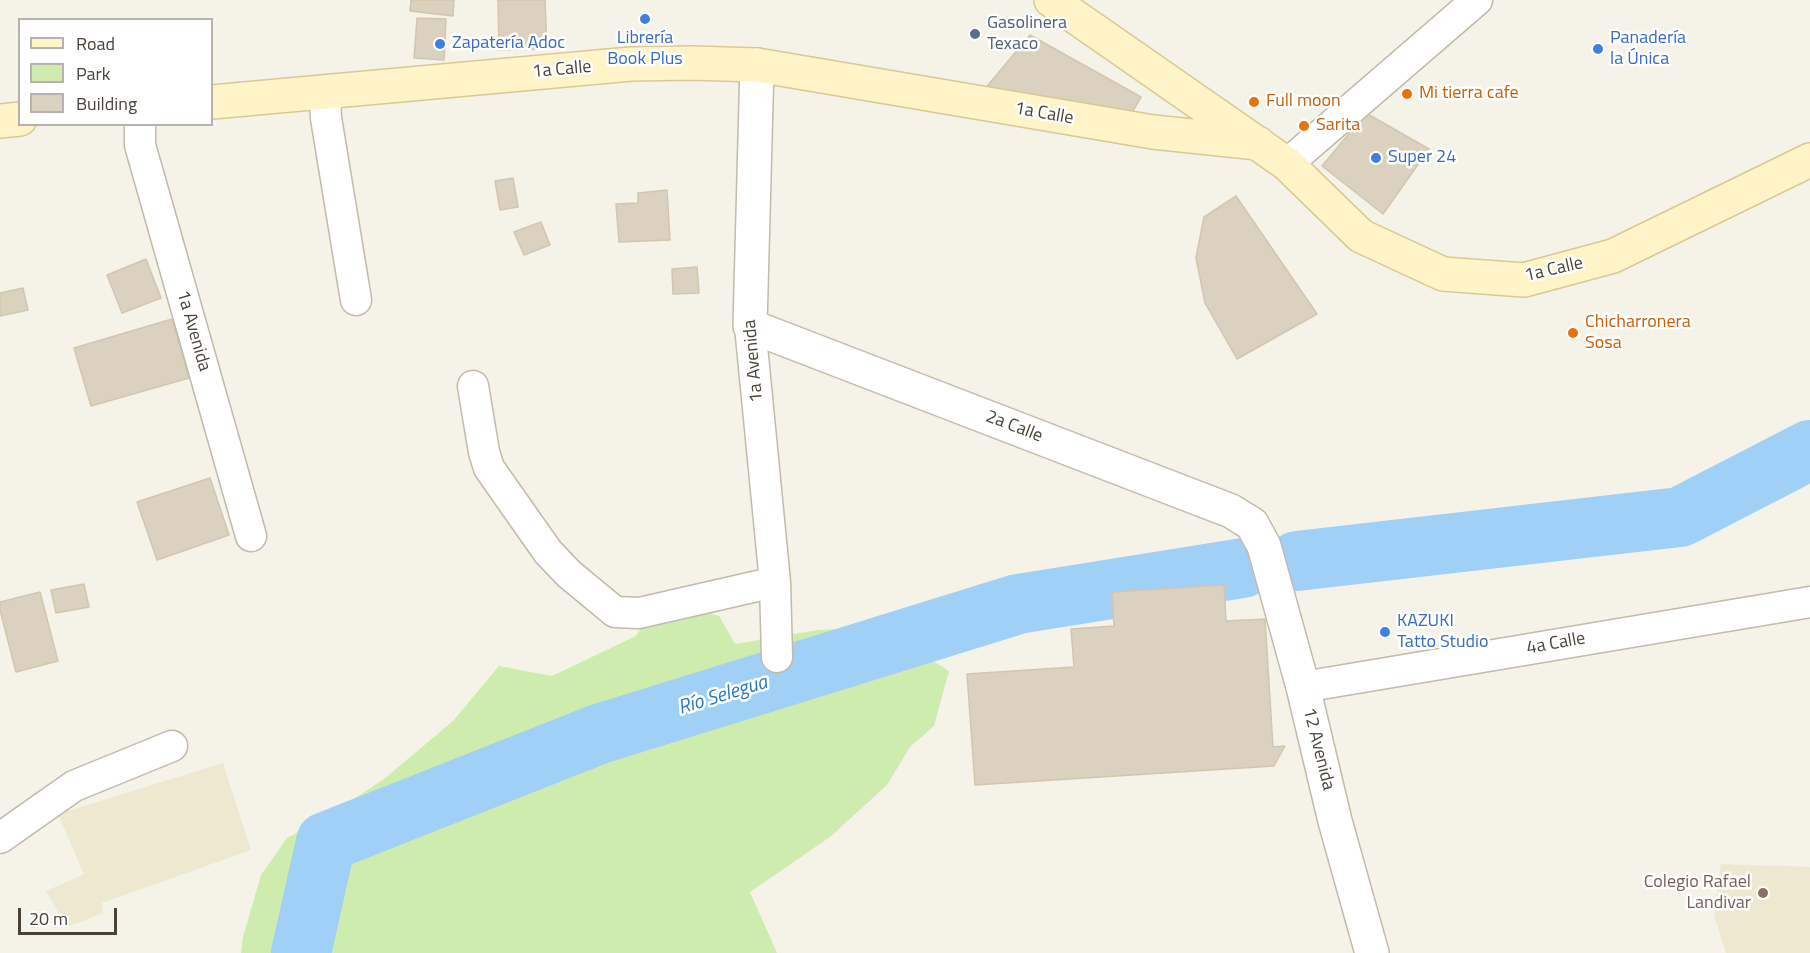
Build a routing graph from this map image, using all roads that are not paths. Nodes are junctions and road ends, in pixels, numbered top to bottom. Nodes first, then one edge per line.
1 (1051, 0) edge
2 (1477, 0) edge
3 (757, 65) junction
4 (325, 91) junction
5 (213, 102) edge
6 (18, 119) edge
7 (0, 121) edge
8 (140, 126) edge
9 (1258, 143) junction
10 (1810, 160) edge
11 (1287, 164) junction
12 (356, 300) dead end
13 (750, 326) junction
14 (473, 387) dead end
15 (251, 536) dead end
16 (1264, 546) joint
17 (775, 582) junction
18 (1810, 602) edge
19 (777, 657) dead end
20 (1303, 687) junction
21 (171, 746) dead end
22 (0, 838) edge
23 (1372, 953) edge

1 - 9 main road
2 - 11 street
3 - 4 main road, 1a Calle
3 - 9 main road, 1a Calle
3 - 13 street, 1a Avenida
4 - 5 main road, 1a Calle
4 - 12 street
6 - 7 main road
8 - 15 street, 1a Avenida
9 - 11 main road, 1a Calle
10 - 11 main road, 1a Calle
13 - 16 street, 2a Calle
13 - 17 street, 1a Avenida
14 - 17 street
16 - 20 street, 12 Avenida
17 - 19 street, 1a Avenida
18 - 20 street, 4a Calle
20 - 23 street, 12 Avenida
21 - 22 street

